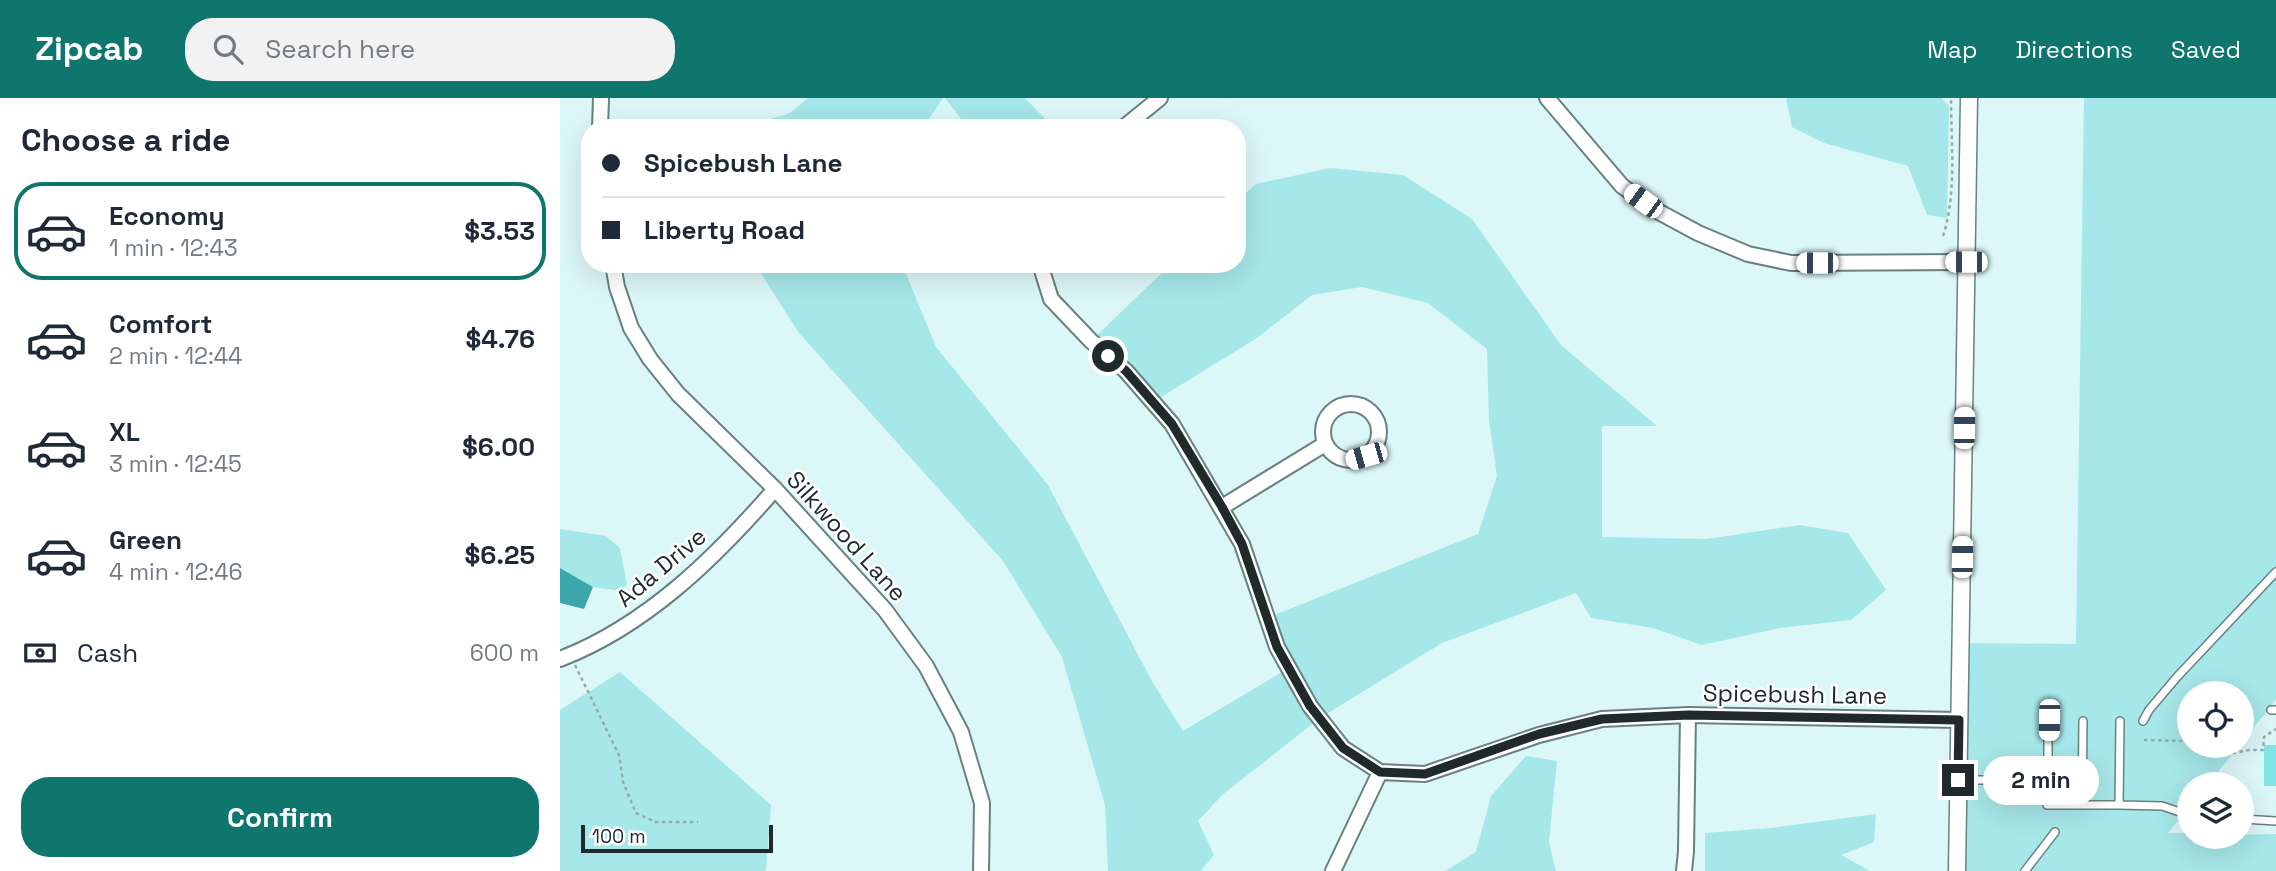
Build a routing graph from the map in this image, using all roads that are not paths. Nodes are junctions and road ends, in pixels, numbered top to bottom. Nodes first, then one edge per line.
1 (600, 98) edge
2 (1157, 98) edge
3 (1547, 98) edge
4 (1969, 98) edge
5 (600, 119) edge
6 (1133, 119) edge
7 (1966, 262) junction
8 (615, 273) edge
9 (1043, 273) edge
10 (1325, 444) junction
11 (775, 489) junction
12 (1222, 507) junction
13 (2276, 572) edge
14 (560, 659) edge
15 (1688, 715) junction
16 (1959, 720) junction
17 (2049, 720) dead end
18 (2084, 721) dead end
19 (2120, 721) dead end
20 (2143, 721) dead end
21 (1380, 772) junction
22 (1958, 780) junction
23 (2048, 780) junction
24 (2082, 805) junction
25 (2119, 805) junction
26 (2177, 811) edge
27 (2254, 820) edge
28 (2276, 821) edge
29 (2055, 832) dead end
30 (981, 871) edge
31 (1333, 871) edge
32 (1684, 871) edge
33 (1957, 871) edge
34 (2025, 871) edge

1 - 5 street
2 - 6 street
3 - 7 street
4 - 7 street
7 - 16 street
8 - 11 street, Silkwood Lane
9 - 12 street
10 - 10 street
10 - 12 street
11 - 14 street, Ada Drive
11 - 30 street, Silkwood Lane
12 - 21 street
13 - 20 lane
15 - 16 street, Spicebush Lane
15 - 21 street, Spicebush Lane
15 - 32 street
16 - 22 street
17 - 23 lane
18 - 24 lane
19 - 25 lane
21 - 31 street
22 - 23 lane
22 - 33 street
23 - 24 lane
24 - 25 lane
25 - 26 lane
27 - 28 lane
29 - 34 lane

